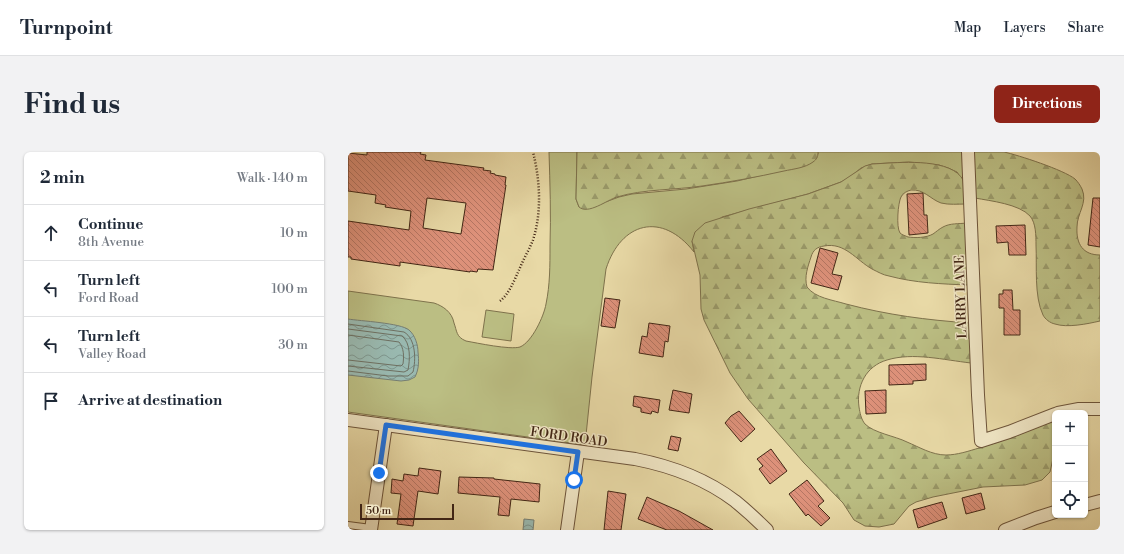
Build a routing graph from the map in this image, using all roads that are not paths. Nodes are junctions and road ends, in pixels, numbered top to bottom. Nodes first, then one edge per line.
1 (968, 152) edge
2 (1072, 410) edge
3 (1100, 410) edge
4 (1052, 415) edge
5 (348, 420) edge
6 (386, 425) junction
7 (578, 452) junction
8 (1100, 501) edge
9 (1088, 504) edge
10 (1052, 513) edge
11 (348, 525) edge
12 (371, 529) edge
13 (568, 530) edge
14 (767, 530) edge
15 (1005, 530) edge

1 - 4 street, LARRY LANE
2 - 3 street
5 - 6 street, FORD ROAD
6 - 7 street, FORD ROAD
6 - 12 street
7 - 13 street
7 - 14 street, FORD ROAD
8 - 9 street
10 - 15 street
11 - 12 lane

